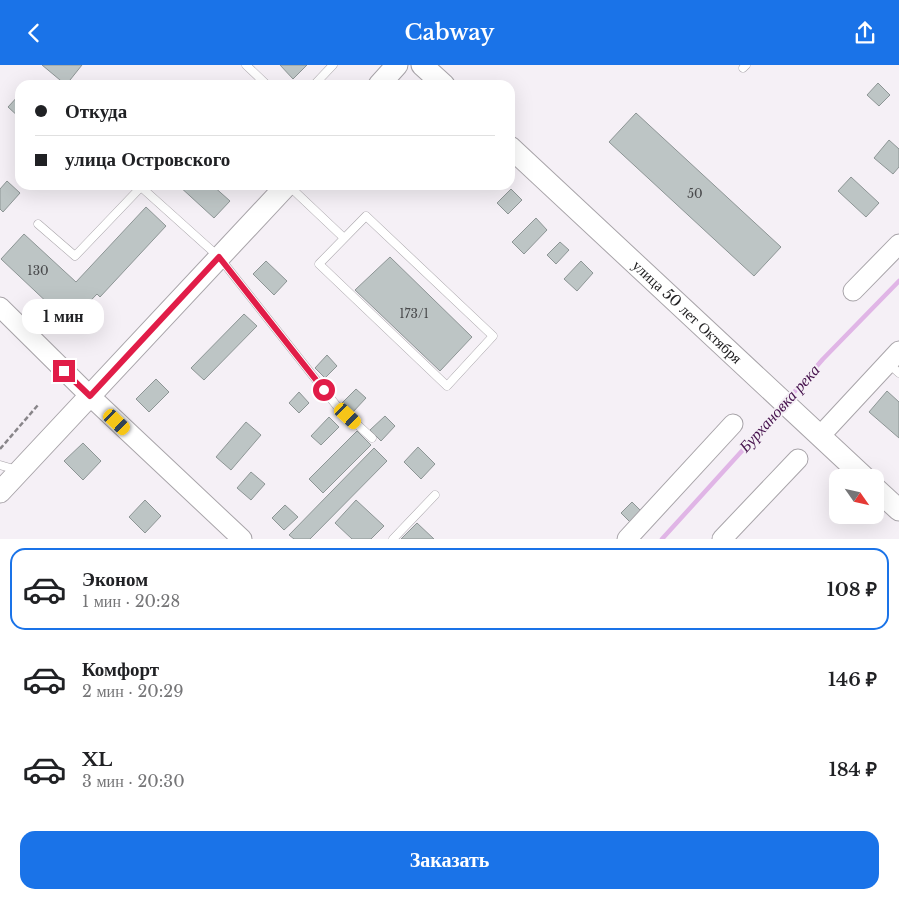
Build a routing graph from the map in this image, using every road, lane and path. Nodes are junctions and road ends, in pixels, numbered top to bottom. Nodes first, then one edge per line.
1 (246, 65) edge
2 (333, 65) edge
3 (397, 65) edge
4 (422, 65) edge
5 (262, 80) edge
6 (319, 80) edge
7 (384, 80) edge
8 (438, 80) edge
9 (515, 152) edge
10 (138, 190) edge
11 (144, 190) edge
12 (283, 190) edge
13 (293, 190) edge
14 (38, 224) dead end
15 (344, 238) junction
16 (899, 244) edge
17 (219, 257) junction
18 (853, 291) dead end
19 (0, 307) edge
20 (895, 362) edge
21 (90, 396) junction
22 (38, 405) dead end
23 (733, 424) dead end
24 (820, 437) junction
25 (372, 438) dead end
26 (0, 449) edge
27 (798, 459) dead end
28 (10, 468) edge
29 (855, 469) edge
30 (0, 492) edge
31 (435, 495) dead end
32 (884, 496) edge
33 (899, 510) edge
34 (242, 539) edge
35 (393, 539) edge
36 (627, 539) edge
37 (722, 539) edge

1 - 5 lane
2 - 6 lane
3 - 7 main road
4 - 8 main road
9 - 24 main road, улица 50 лет Октября
10 - 14 lane
11 - 17 lane
12 - 17 main road
13 - 15 lane
15 - 15 lane
16 - 18 street
17 - 21 main road
17 - 25 lane
19 - 21 street
20 - 24 street
21 - 28 main road
21 - 34 street
22 - 26 path
23 - 36 street
24 - 29 main road, улица 50 лет Октября
27 - 37 street
28 - 30 main road
31 - 35 lane
32 - 33 main road

